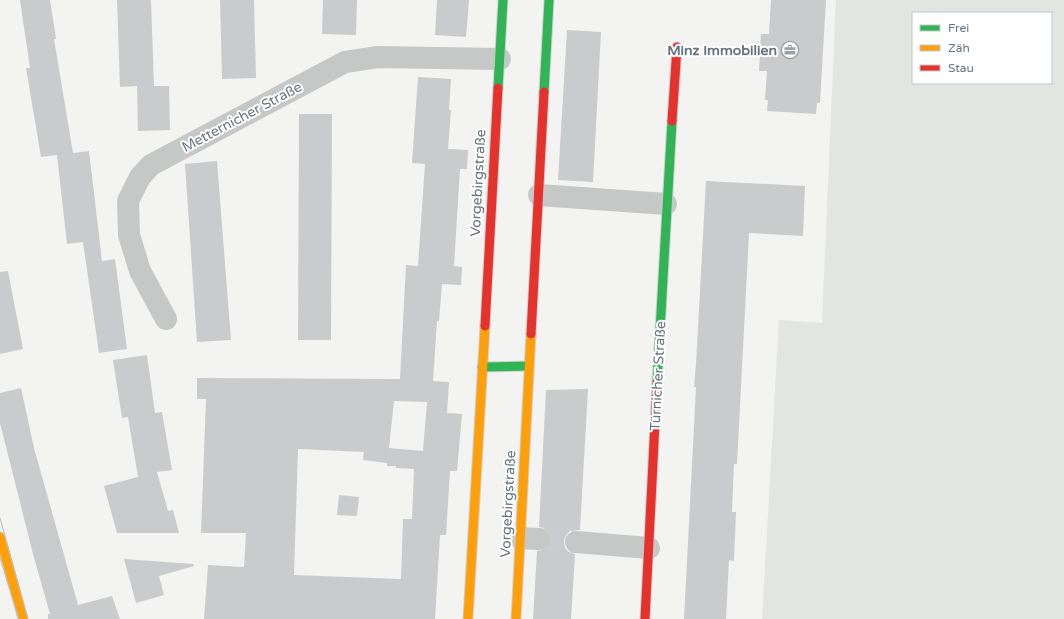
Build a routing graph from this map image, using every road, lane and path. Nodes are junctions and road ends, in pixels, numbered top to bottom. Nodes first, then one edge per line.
1 (503, 0) edge
2 (548, 0) edge
3 (677, 47) dead end
4 (500, 59) junction
5 (538, 195) junction
6 (666, 204) junction
7 (166, 319) dead end
8 (529, 366) junction
9 (482, 367) junction
10 (0, 536) edge
11 (576, 542) tunnel mouth
12 (649, 548) junction
13 (23, 619) edge
14 (468, 619) edge
15 (516, 619) edge
16 (645, 619) edge

1 - 4 street, Vorgebirgstraße
2 - 5 street, Vorgebirgstraße
3 - 6 street, Türnicher Straße
4 - 7 street, Metternicher Straße
4 - 9 street, Vorgebirgstraße
5 - 6 street
5 - 8 street, Vorgebirgstraße
6 - 12 street, Türnicher Straße
8 - 9 street
8 - 15 street, Vorgebirgstraße
9 - 14 street, Vorgebirgstraße
10 - 13 street
11 - 12 street
12 - 16 street, Türnicher Straße

